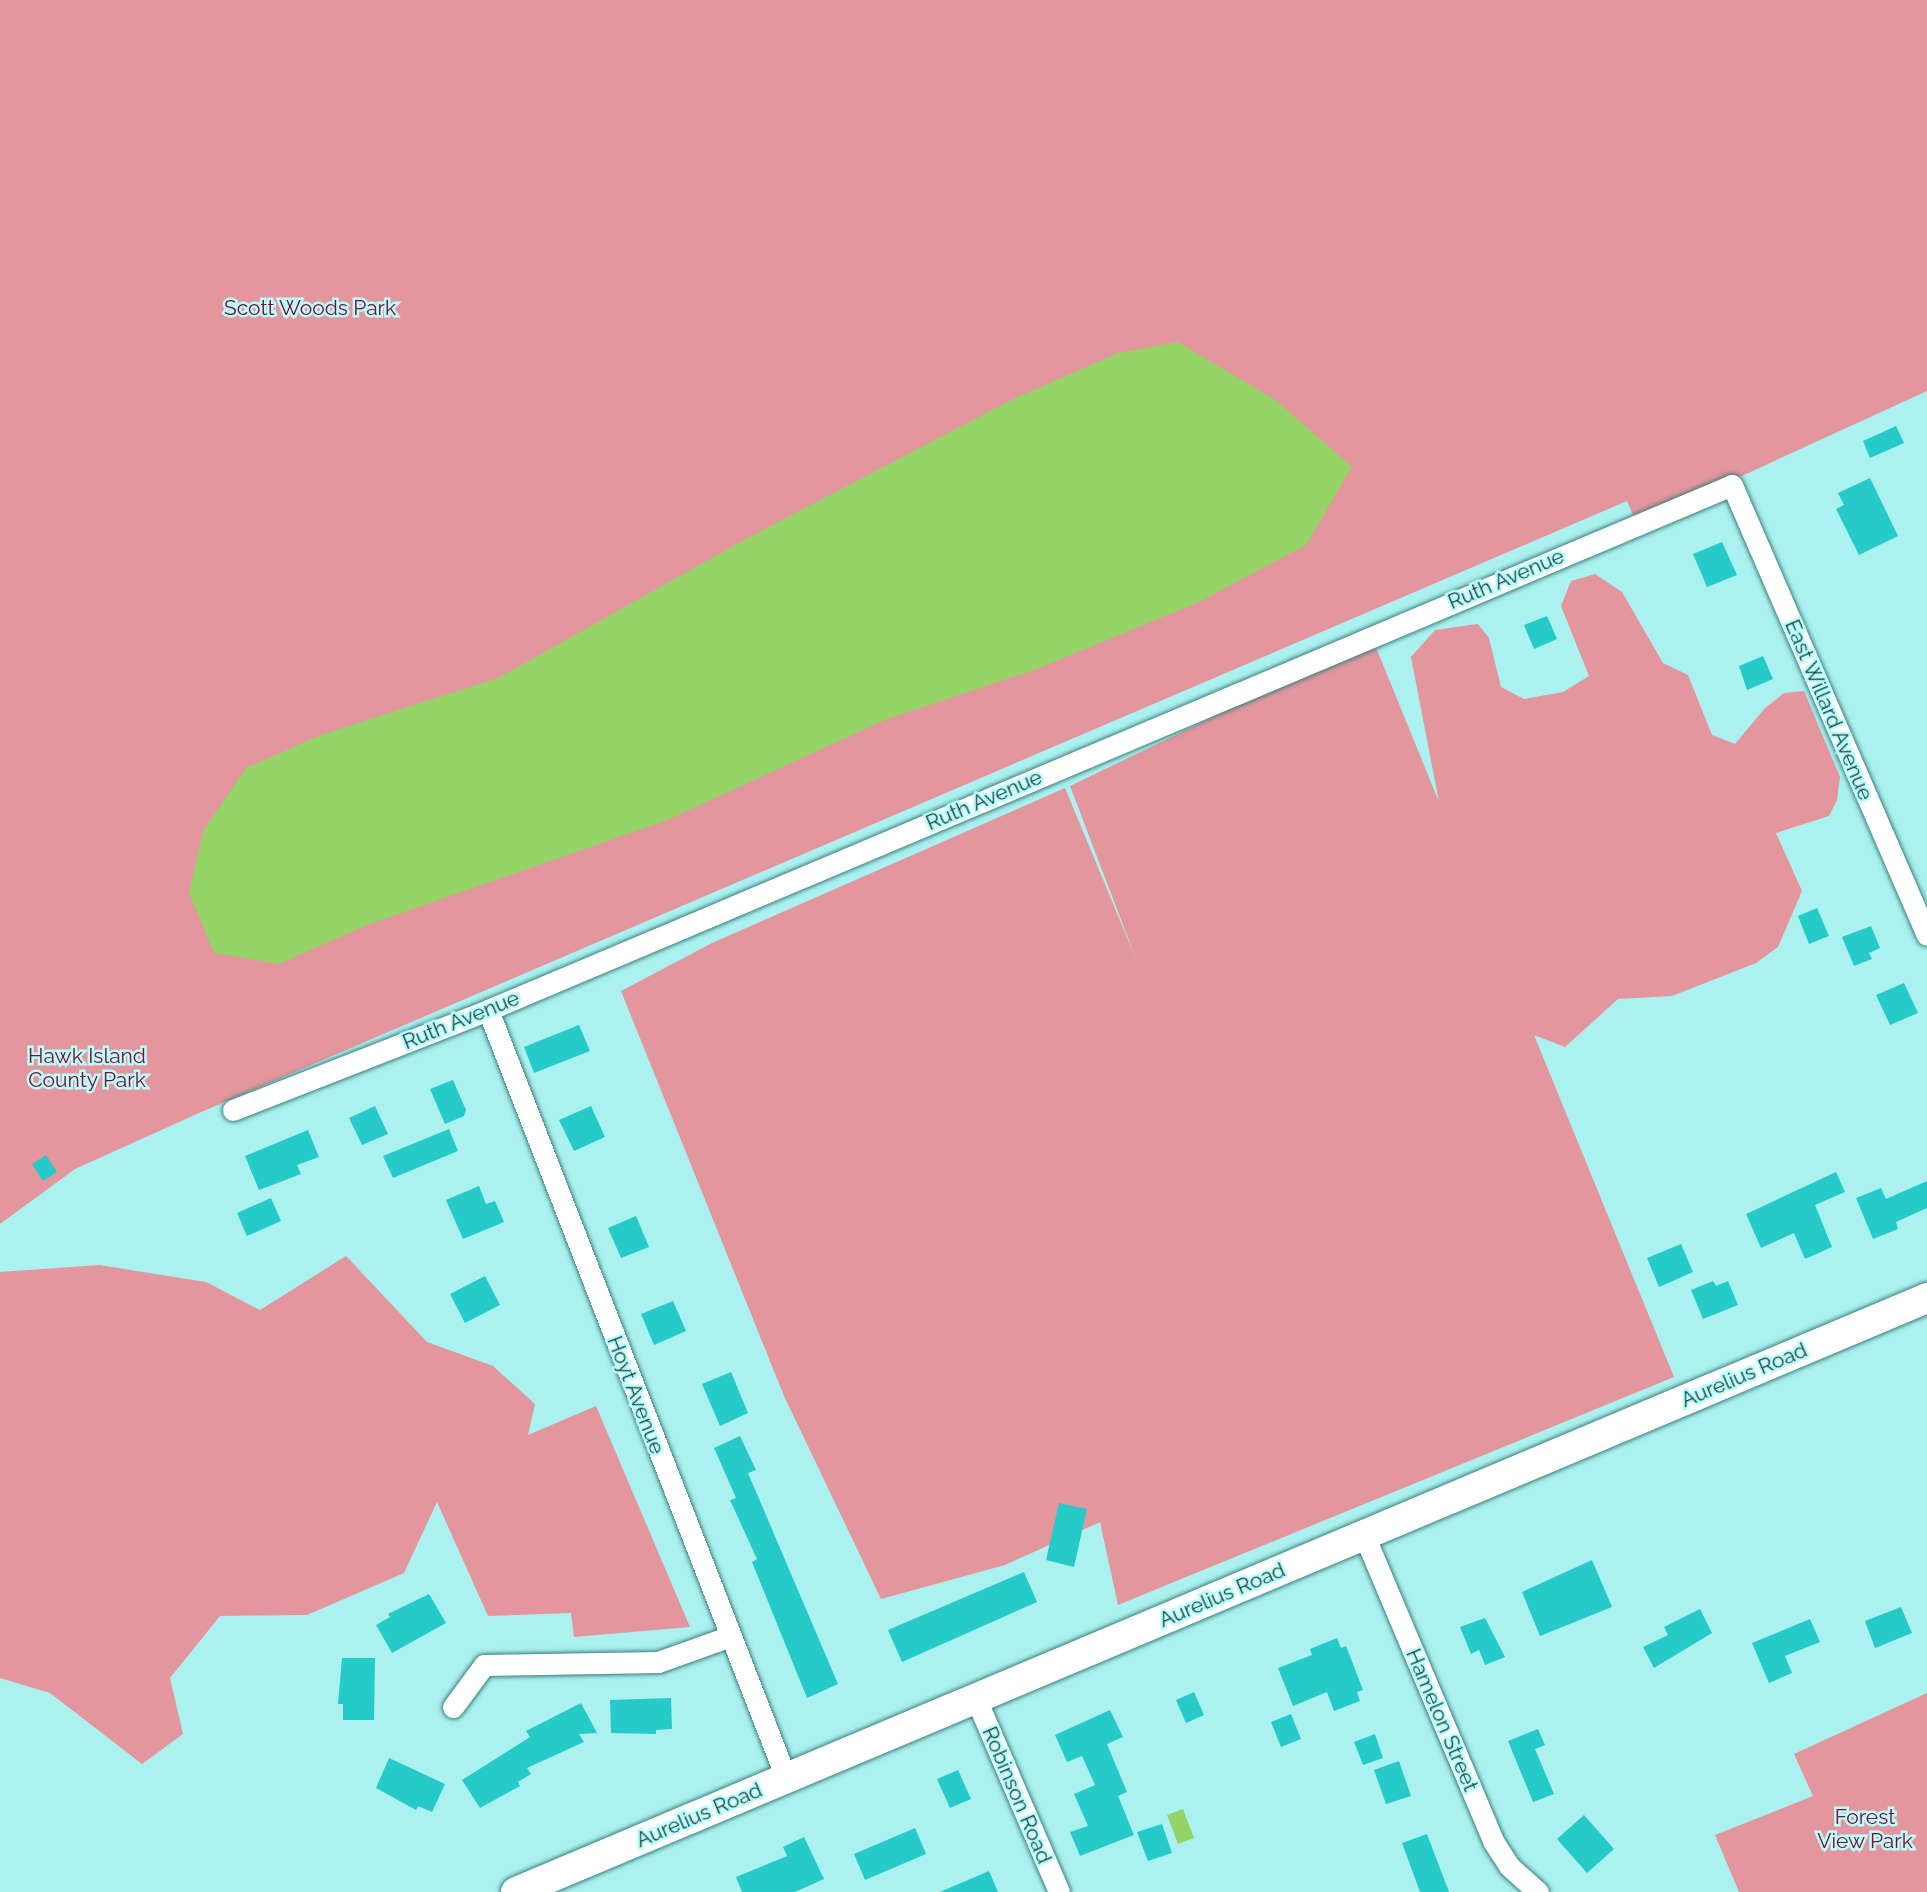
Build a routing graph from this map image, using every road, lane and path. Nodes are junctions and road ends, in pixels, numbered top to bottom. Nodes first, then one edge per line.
1 (1732, 485) joint
2 (1927, 935) edge
3 (488, 1010) junction
4 (233, 1110) dead end
5 (1927, 1298) edge
6 (1364, 1535) junction
7 (729, 1637) junction
8 (976, 1699) junction
9 (453, 1707) dead end
10 (786, 1779) junction
11 (516, 1892) edge
12 (1059, 1892) edge
13 (1538, 1892) edge

1 - 2 street, East Willard Avenue
1 - 3 street, Ruth Avenue
3 - 4 street, Ruth Avenue
3 - 7 street, Hoyt Avenue
5 - 6 street, Aurelius Road
6 - 8 street, Aurelius Road
6 - 13 street, Hamelon Street
7 - 9 street
7 - 10 street, Hoyt Avenue
8 - 10 street, Aurelius Road
8 - 12 street, Robinson Road
10 - 11 street, Aurelius Road

